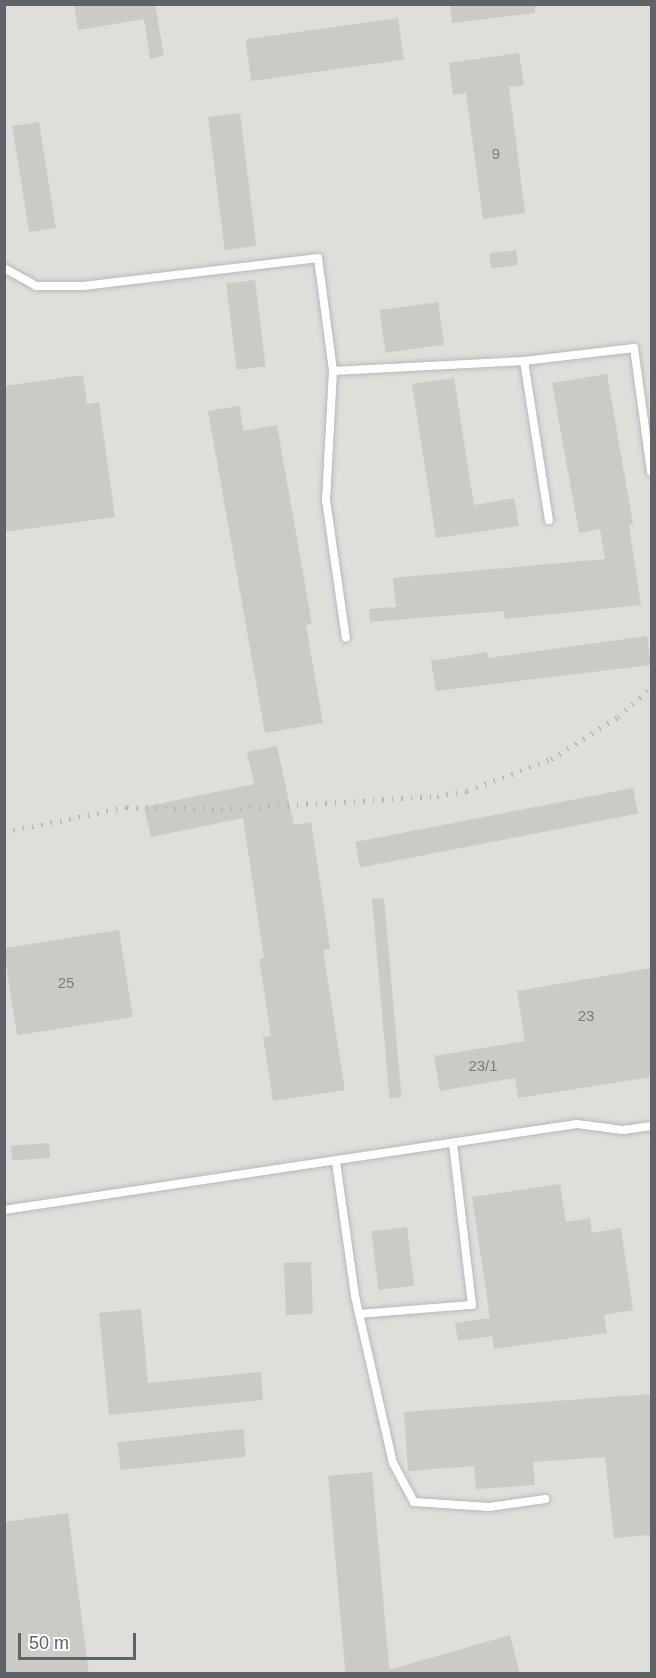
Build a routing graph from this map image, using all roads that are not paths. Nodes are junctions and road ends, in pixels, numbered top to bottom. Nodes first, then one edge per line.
1 (4, 268) edge
2 (524, 361) junction
3 (333, 371) junction
4 (651, 472) edge
5 (549, 520) dead end
6 (346, 638) dead end
7 (651, 1126) edge
8 (453, 1144) junction
9 (336, 1162) junction
10 (4, 1210) edge
11 (358, 1314) junction
12 (545, 1499) dead end

1 - 3 lane
2 - 3 lane
2 - 4 lane
2 - 5 lane
3 - 6 lane
7 - 8 lane
8 - 9 lane
8 - 11 lane
9 - 10 lane
9 - 11 lane
11 - 12 lane

